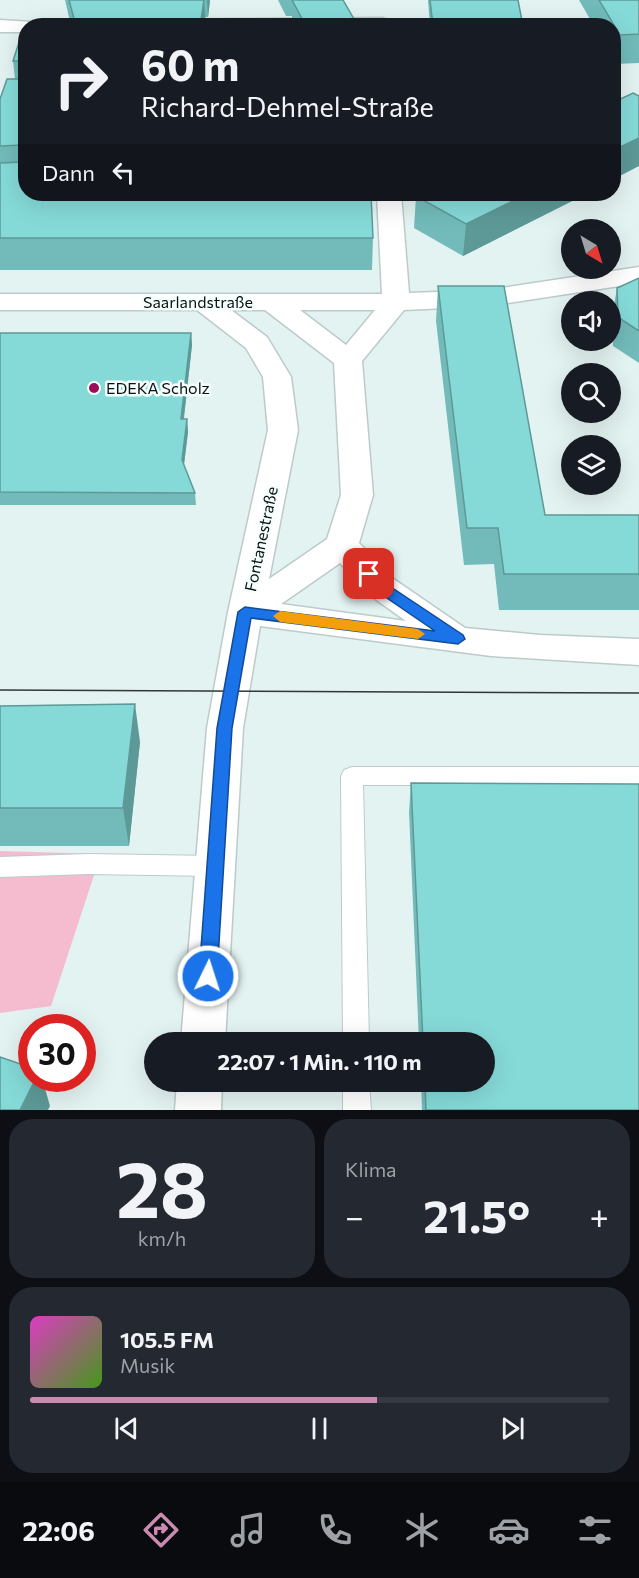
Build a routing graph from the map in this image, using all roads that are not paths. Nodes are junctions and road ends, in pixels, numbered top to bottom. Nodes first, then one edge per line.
1 (1, 19) edge
2 (18, 24) edge
3 (389, 201) edge
4 (639, 274) edge
5 (0, 302) edge
6 (203, 302) junction
7 (272, 302) junction
8 (396, 302) junction
9 (348, 360) junction
10 (342, 545) junction
11 (245, 612) junction
12 (458, 639) junction
13 (639, 652) edge
14 (639, 776) edge
15 (215, 866) junction
16 (0, 867) edge
17 (204, 1032) edge
18 (356, 1032) edge
19 (199, 1092) edge
20 (356, 1092) edge
21 (198, 1110) edge
22 (357, 1110) edge

1 - 2 street
3 - 8 street
4 - 8 street, Saarlandstraße
5 - 6 street, Saarlandstraße
6 - 7 street, Saarlandstraße
6 - 11 street, Fontanestraße
7 - 8 street, Saarlandstraße
7 - 9 street
8 - 9 street
9 - 10 street
10 - 11 street, Fontanestraße
10 - 12 street
11 - 12 street
11 - 15 street
12 - 13 street
14 - 18 lane
15 - 16 lane
15 - 17 street
19 - 21 street
20 - 22 lane

